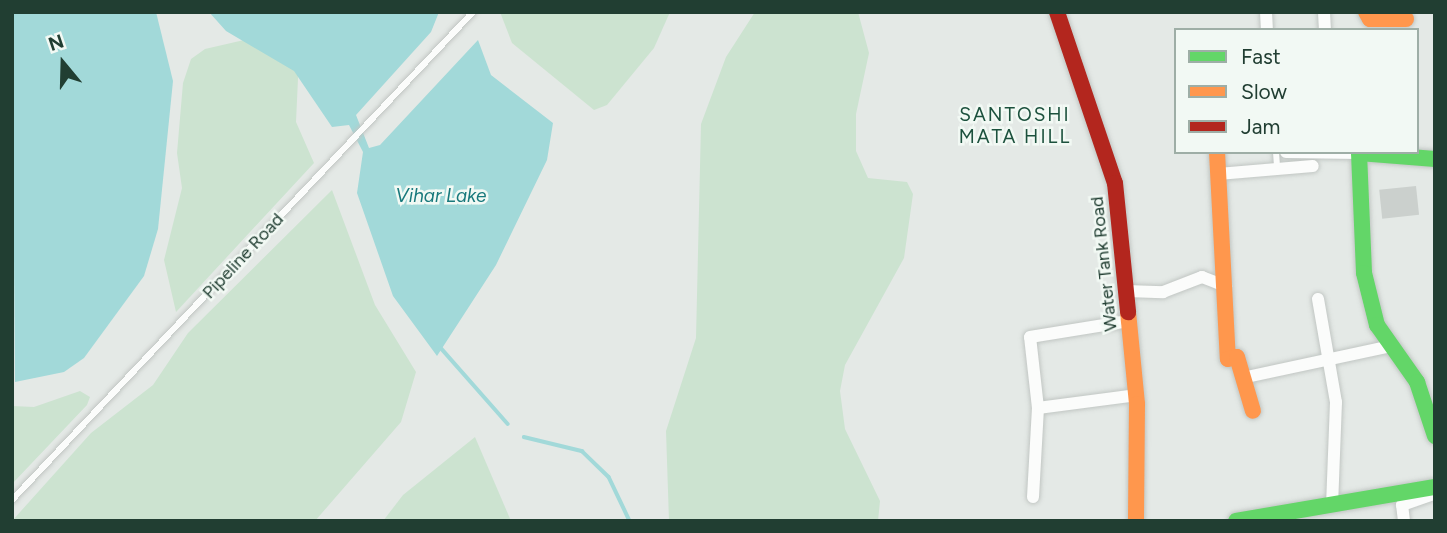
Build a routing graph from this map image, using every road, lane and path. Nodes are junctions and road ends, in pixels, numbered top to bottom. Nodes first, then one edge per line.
1 (473, 12) edge
2 (1057, 12) edge
3 (1366, 12) edge
4 (1406, 19) dead end
5 (1217, 154) edge
6 (1276, 154) edge
7 (1359, 154) edge
8 (1386, 154) edge
9 (1435, 159) edge
10 (1313, 166) dead end
11 (1277, 168) junction
12 (1218, 174) junction
13 (1226, 286) junction
14 (1126, 292) junction
15 (1318, 299) dead end
16 (1129, 321) junction
17 (1391, 346) junction
18 (1327, 358) junction
19 (1242, 378) junction
20 (1428, 391) edge
21 (1137, 395) junction
22 (1038, 408) junction
23 (1253, 411) dead end
24 (1435, 436) edge
25 (1435, 487) edge
26 (1435, 494) edge
27 (1033, 497) dead end
28 (12, 500) edge
29 (1332, 505) junction
30 (1136, 521) edge
31 (1236, 521) edge
32 (1405, 521) edge

1 - 28 lane, Pipeline Road
2 - 14 street, Water Tank Road
3 - 4 street
5 - 12 street
6 - 11 lane
7 - 17 street
8 - 9 street
10 - 11 street
11 - 12 street
12 - 13 street
13 - 14 street
13 - 19 street
14 - 16 street, Water Tank Road
15 - 18 street
16 - 21 street, Water Tank Road
16 - 22 street
17 - 18 street
17 - 20 street
18 - 19 street
18 - 29 street
19 - 23 street
20 - 24 street
21 - 22 street
21 - 30 street, Water Tank Road
22 - 27 street
25 - 29 street
26 - 32 street
29 - 31 street

